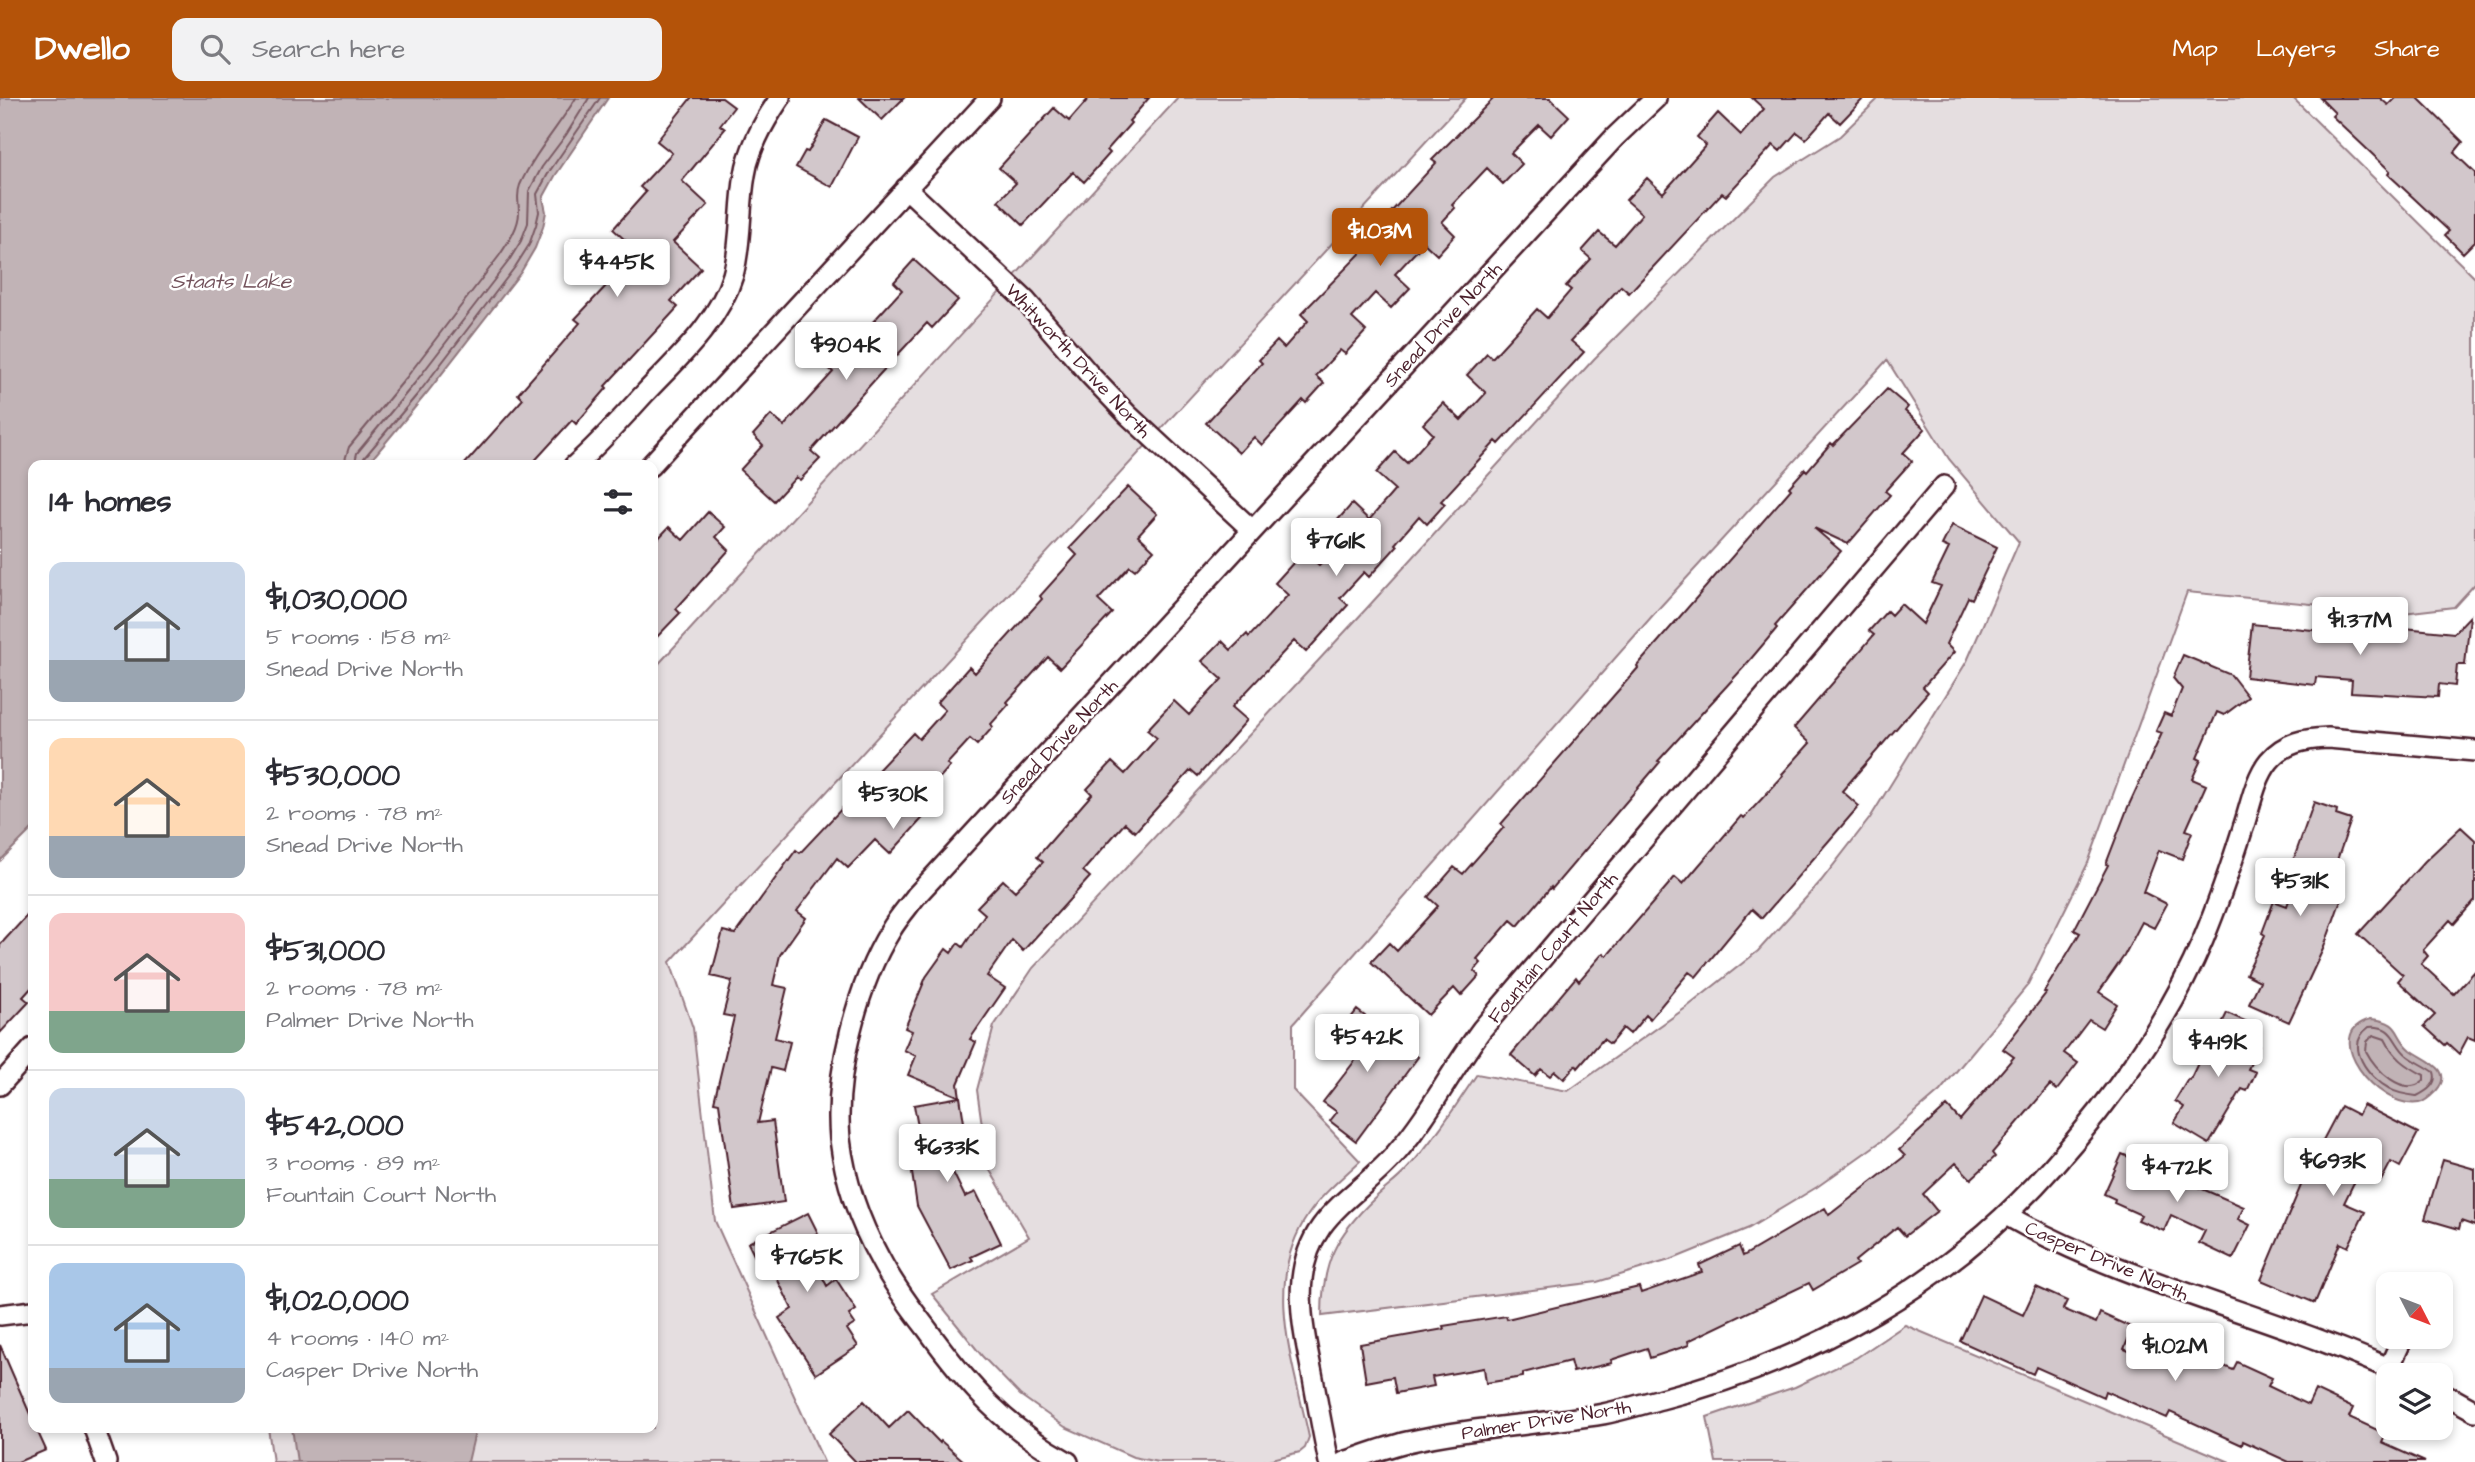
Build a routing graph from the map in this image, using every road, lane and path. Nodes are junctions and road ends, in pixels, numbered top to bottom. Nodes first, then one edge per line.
1 (780, 98) edge
2 (990, 98) edge
3 (1656, 98) edge
4 (906, 188) junction
5 (581, 460) edge
6 (656, 460) edge
7 (1944, 486) dead end
8 (1252, 530) junction
9 (2475, 751) edge
10 (28, 1054) edge
11 (0, 1085) edge
12 (2006, 1214) junction
13 (28, 1312) edge
14 (0, 1315) edge
15 (2376, 1364) edge
16 (2453, 1399) edge
17 (2475, 1411) edge
18 (96, 1433) edge
19 (106, 1462) edge
20 (1068, 1462) edge
21 (1329, 1462) edge
22 (1344, 1462) edge

1 - 5 street
2 - 4 street
3 - 8 street, Snead Drive North
4 - 6 street
4 - 8 street, Whitworth Drive North
7 - 21 street, Fountain Court North
8 - 20 street, Snead Drive North
9 - 12 street, Palmer Drive North
10 - 11 street
12 - 15 street, Casper Drive North
12 - 22 street, Palmer Drive North
13 - 14 street
16 - 17 street
18 - 19 street

